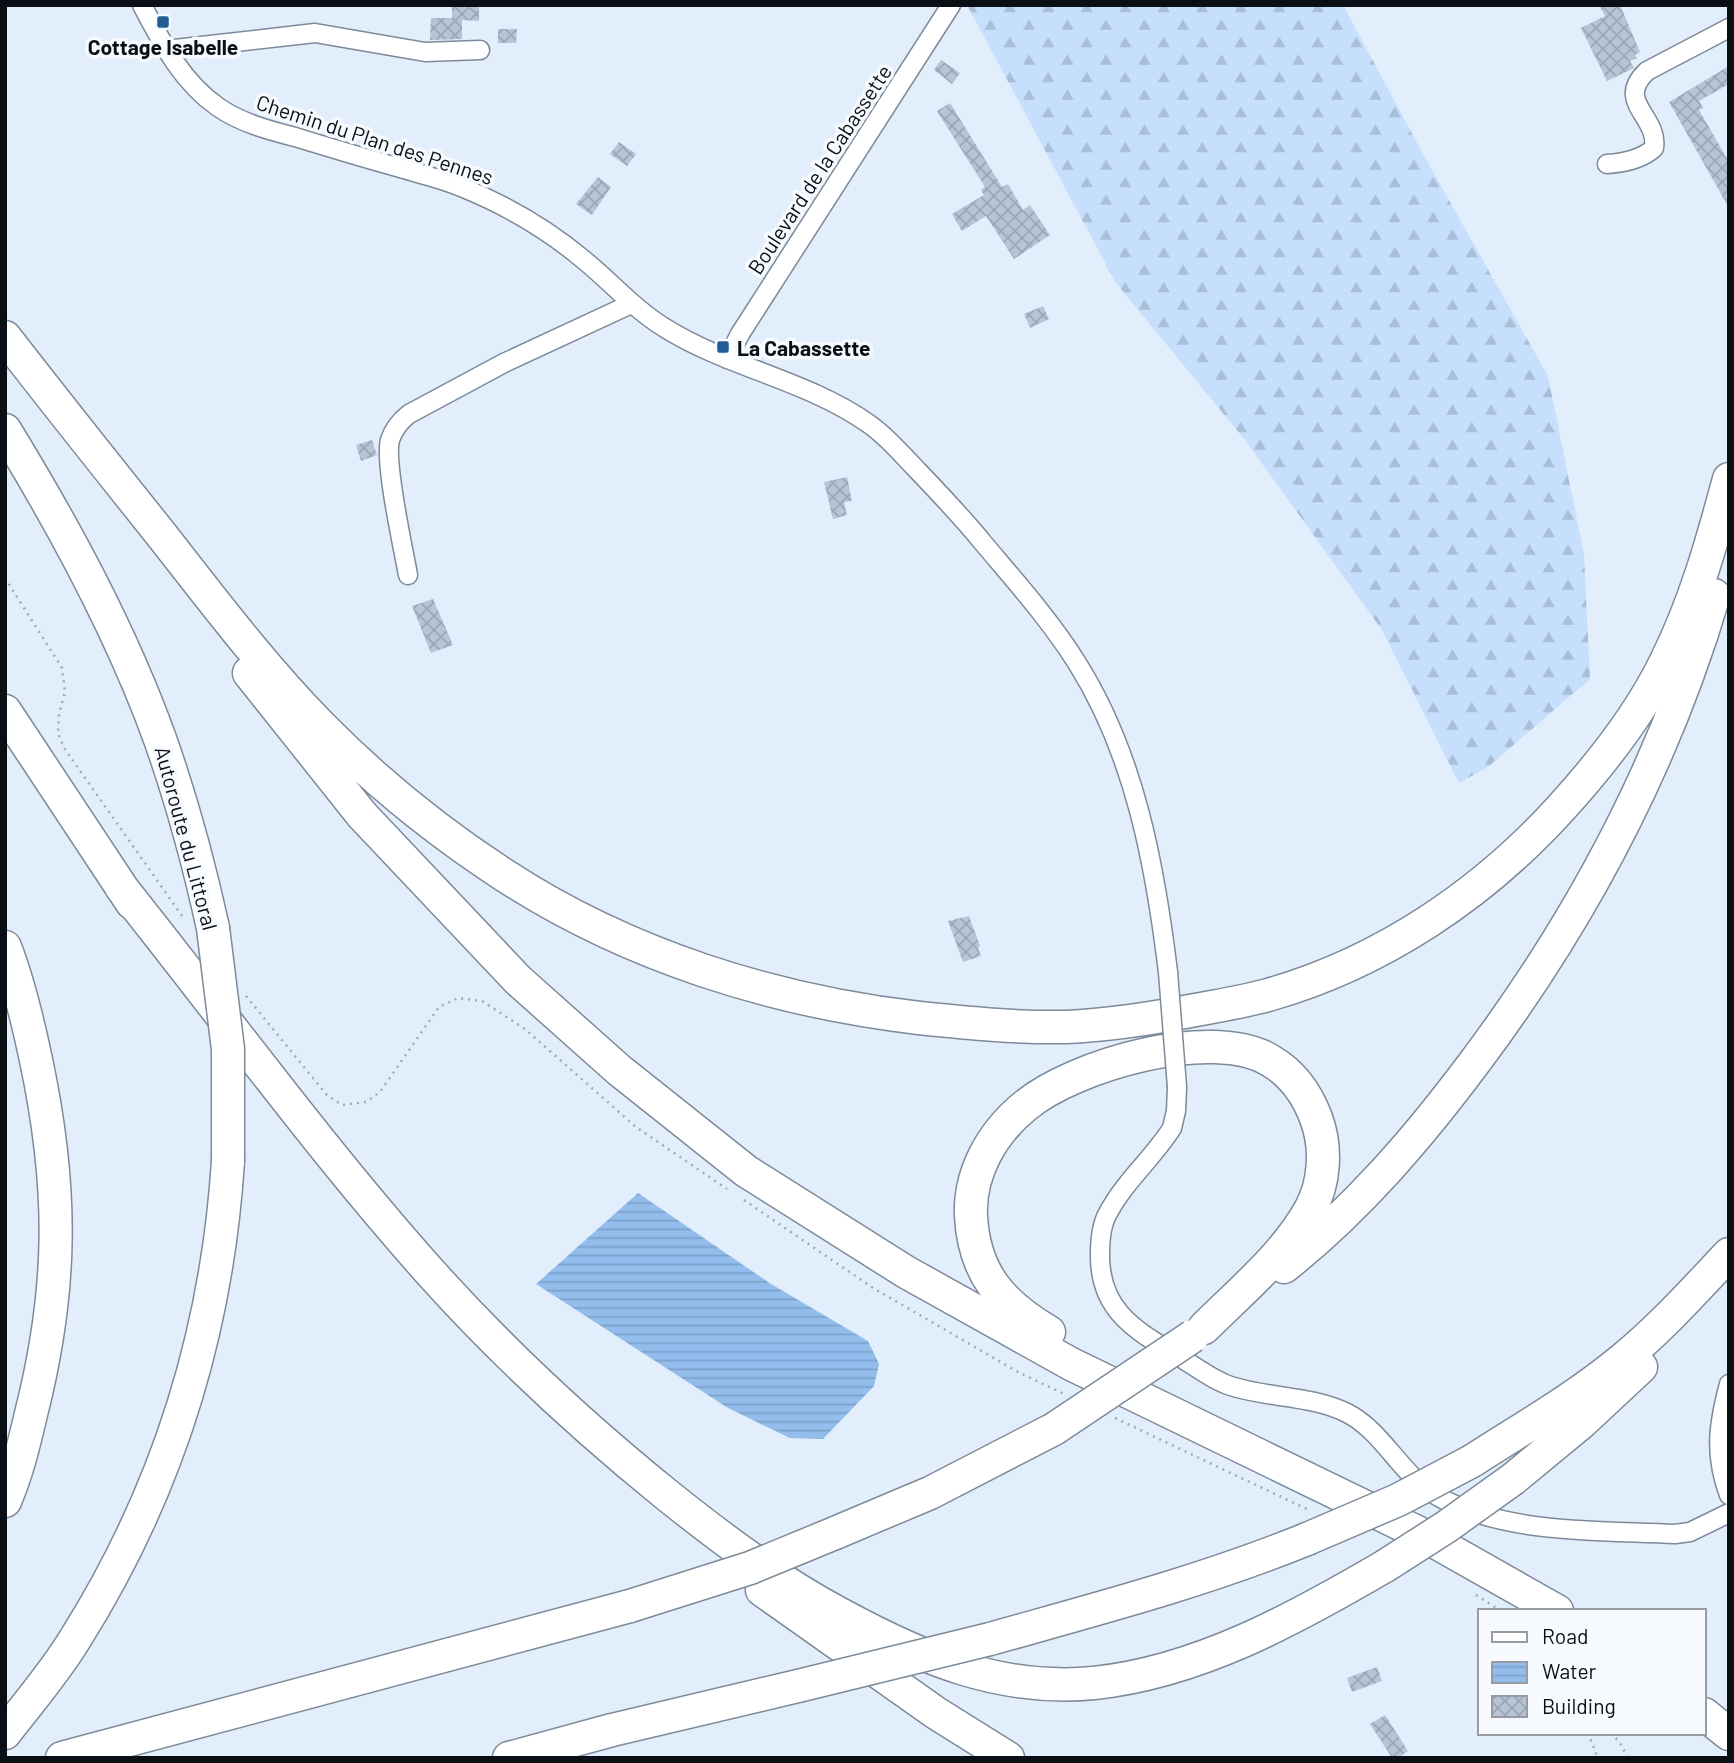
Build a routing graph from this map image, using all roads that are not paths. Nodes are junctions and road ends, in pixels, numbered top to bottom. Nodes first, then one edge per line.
1 (142, 5) edge
2 (951, 5) edge
3 (1729, 28) edge
4 (166, 50) junction
5 (480, 50) dead end
6 (1607, 164) dead end
7 (631, 304) junction
8 (5, 337) edge
9 (727, 359) junction
10 (38, 380) junction
11 (5, 430) edge
12 (1729, 479) edge
13 (1729, 540) edge
14 (408, 575) dead end
15 (5, 711) edge
16 (121, 887) junction
17 (5, 947) edge
18 (1729, 1254) edge
19 (1729, 1276) edge
20 (1198, 1332) junction
21 (1729, 1384) edge
22 (1272, 1460) junction
23 (1729, 1495) edge
24 (5, 1501) edge
25 (1729, 1513) edge
26 (1553, 1609) edge
27 (1706, 1716) edge
28 (5, 1733) edge
29 (1729, 1734) edge
30 (62, 1758) edge
31 (509, 1758) edge
32 (1008, 1758) edge

1 - 4 street, Chemin du Plan des Pennes
2 - 9 street, Boulevard de la Cabassette
3 - 6 street
4 - 5 street
4 - 7 street, Chemin du Plan des Pennes
7 - 9 street, Chemin du Plan des Pennes
7 - 14 street
8 - 10 highway
9 - 25 street, Chemin du Plan des Pennes, bridge
10 - 12 highway
10 - 22 highway
11 - 28 highway, Autoroute du Littoral, bridge
13 - 20 highway
15 - 16 highway
16 - 19 highway, bridge
16 - 32 highway
17 - 24 highway
18 - 31 highway, bridge
20 - 22 highway
20 - 30 highway, bridge
21 - 23 street
22 - 26 highway
27 - 29 highway

